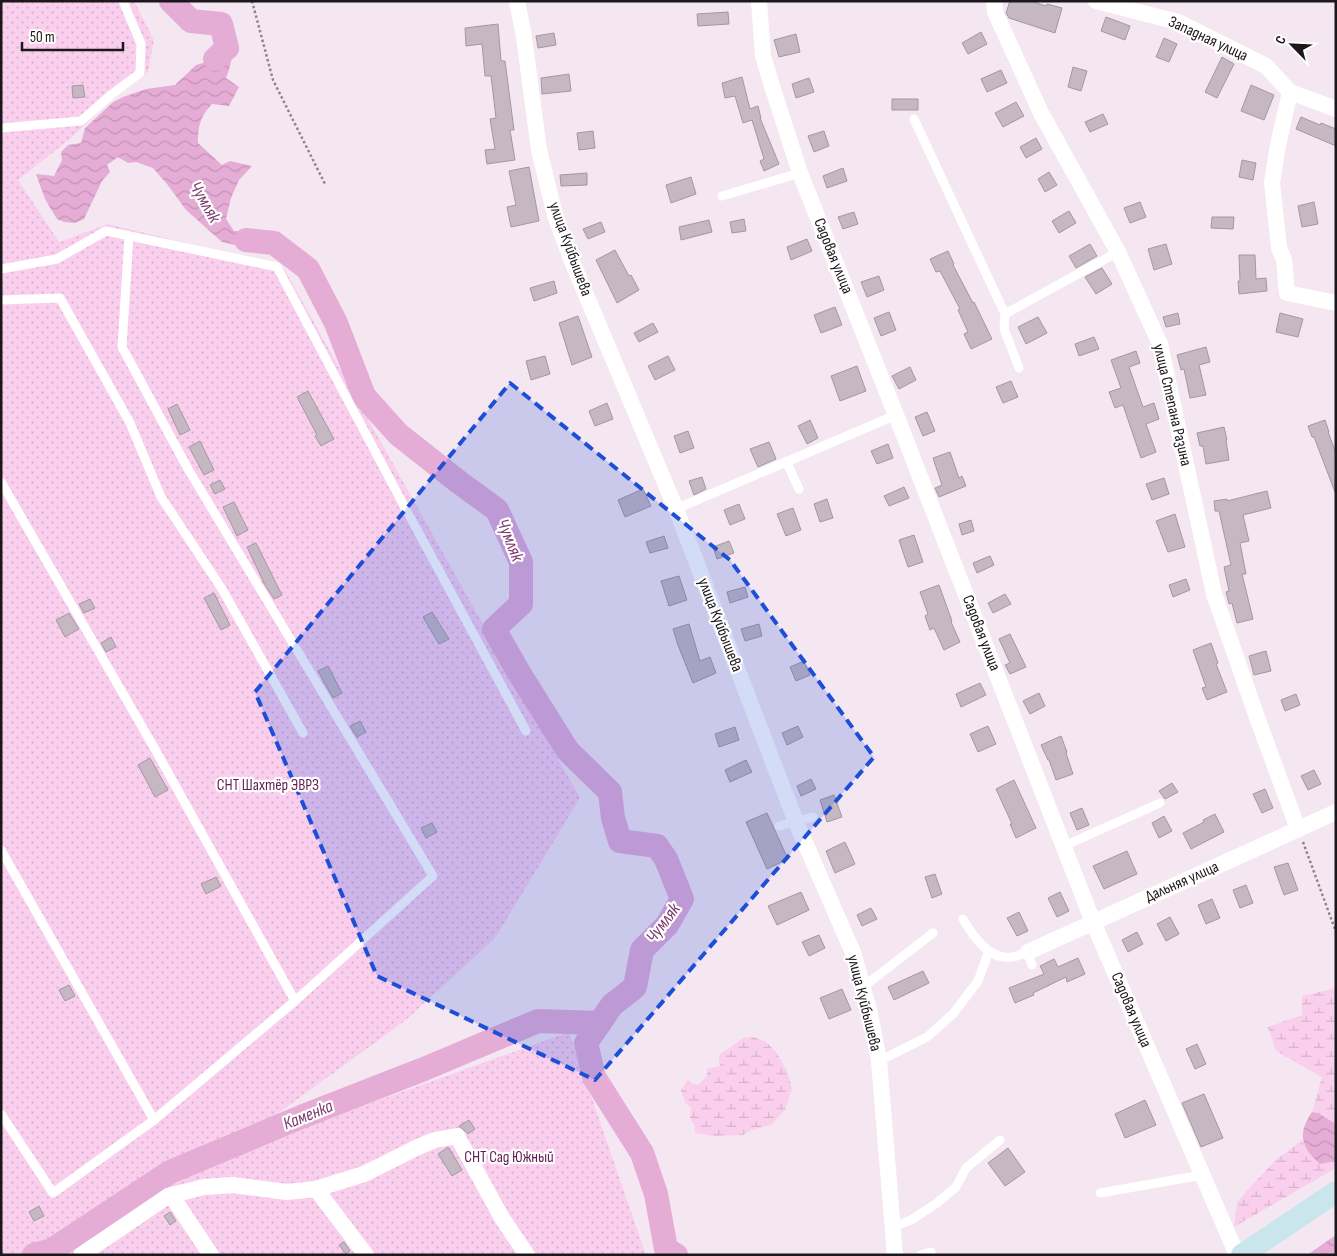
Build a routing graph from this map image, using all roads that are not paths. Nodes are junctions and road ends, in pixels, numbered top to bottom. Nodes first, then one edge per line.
1 (123, 1) edge
2 (517, 1) edge
3 (759, 1) edge
4 (994, 1) edge
5 (1096, 1) edge
6 (1290, 92) junction
7 (1336, 109) edge
8 (914, 119) dead end
9 (1, 128) edge
10 (800, 172) junction
11 (722, 196) dead end
12 (129, 236) junction
13 (1118, 252) junction
14 (1, 269) edge
15 (1, 300) edge
16 (1336, 304) edge
17 (1005, 314) junction
18 (1019, 368) dead end
19 (896, 415) junction
20 (786, 461) junction
21 (1, 482) edge
22 (798, 489) dead end
23 (676, 509) junction
24 (526, 731) dead end
25 (302, 733) dead end
26 (1160, 803) dead end
27 (1336, 812) edge
28 (813, 817) dead end
29 (796, 822) junction
30 (779, 826) dead end
31 (1298, 829) junction
32 (1064, 846) junction
33 (1, 850) edge
34 (963, 919) dead end
35 (1093, 922) junction
36 (933, 933) dead end
37 (989, 951) junction
38 (1030, 958) joint
39 (863, 987) junction
40 (295, 1000) junction
41 (879, 1060) junction
42 (1, 1114) edge
43 (154, 1120) junction
44 (1000, 1140) dead end
45 (1202, 1175) junction
46 (316, 1189) junction
47 (1336, 1192) edge
48 (1100, 1193) dead end
49 (171, 1196) junction
50 (893, 1227) junction
51 (930, 1252) dead end
52 (81, 1255) edge
53 (211, 1255) edge
54 (366, 1255) edge
55 (527, 1255) edge
56 (895, 1255) edge
57 (921, 1255) edge
58 (1237, 1255) edge
59 (1242, 1255) edge

1 - 9 lane
2 - 23 street, улица Куйбышева
3 - 10 street, Садовая улица
4 - 13 street, улица Степана Разина
5 - 6 street, Западная улица
6 - 7 street, Западная улица
6 - 16 street
8 - 17 lane
10 - 11 lane
10 - 19 street, Садовая улица
12 - 14 lane
12 - 24 lane
12 - 40 lane
13 - 17 lane
13 - 31 street, улица Степана Разина
15 - 25 lane
17 - 18 lane
19 - 20 lane
19 - 32 street, Садовая улица
20 - 22 lane
20 - 23 lane
21 - 40 lane
23 - 29 street, улица Куйбышева
26 - 32 lane
27 - 31 street, Дальняя улица
28 - 29 lane
29 - 30 lane
29 - 39 street, улица Куйбышева
31 - 35 street, Дальняя улица
32 - 35 street, Садовая улица
33 - 43 lane
34 - 37 lane
35 - 38 street, Дальняя улица
35 - 45 street, Садовая улица
36 - 39 lane
37 - 38 lane
37 - 41 lane
39 - 41 street, улица Куйбышева
40 - 43 lane
41 - 50 street, улица Куйбышева
42 - 43 lane
44 - 50 lane
45 - 48 lane
45 - 58 street, Садовая улица
46 - 49 street
46 - 54 street
46 - 55 street
47 - 59 main road
49 - 52 street
49 - 53 street
50 - 56 street, улица Куйбышева
51 - 57 lane

